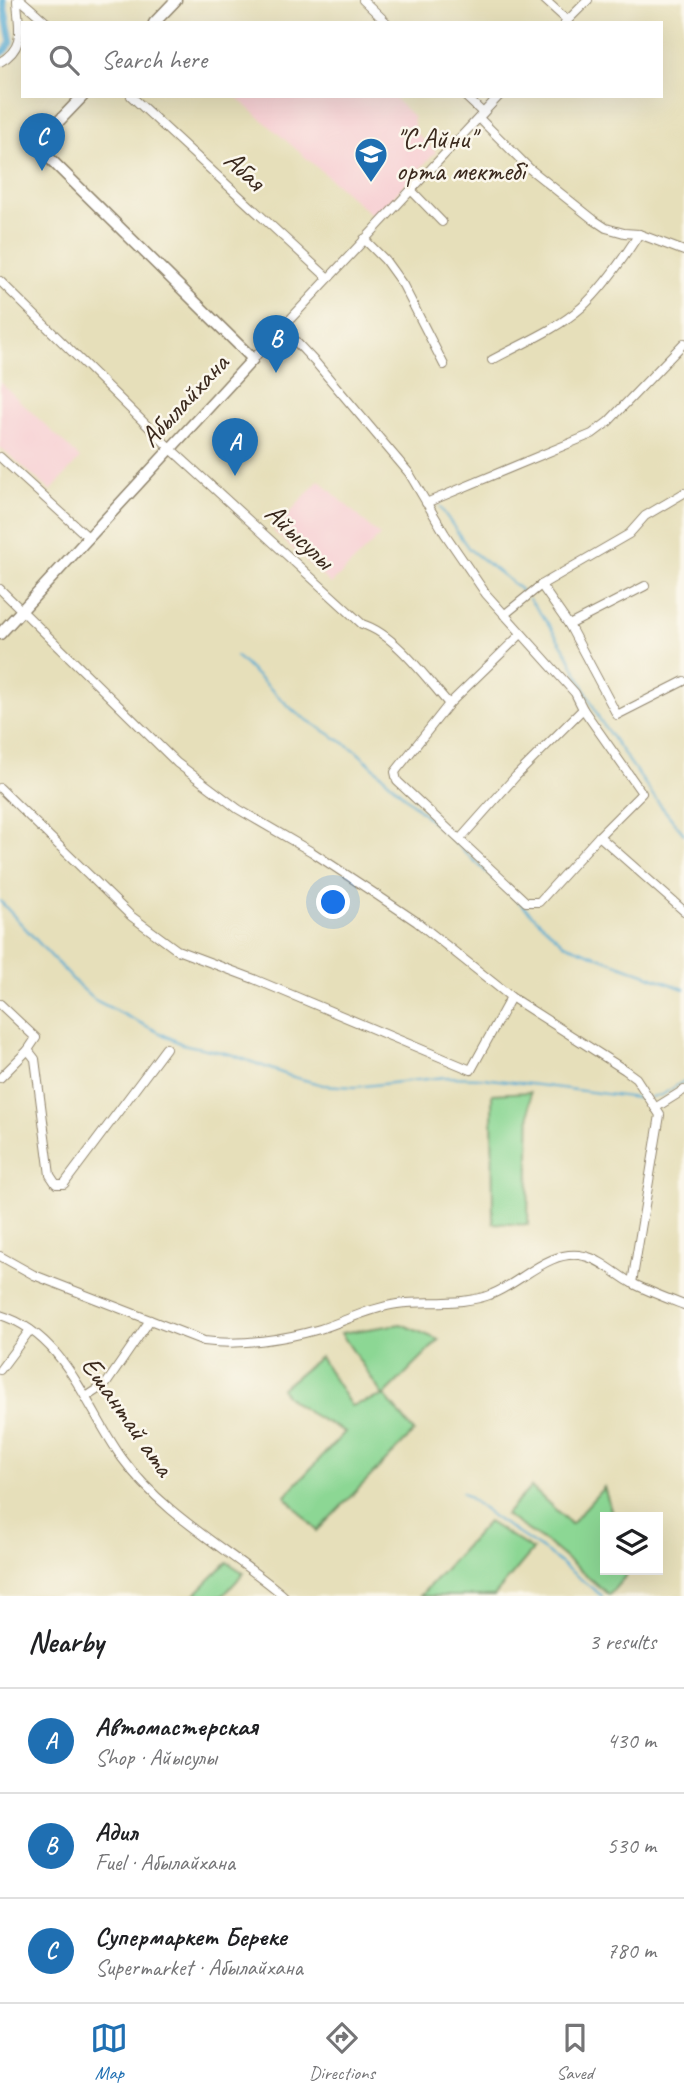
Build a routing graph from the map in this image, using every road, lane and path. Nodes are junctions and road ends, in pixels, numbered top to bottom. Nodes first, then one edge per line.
1 (19, 0) edge
2 (176, 0) edge
3 (363, 0) edge
4 (545, 0) edge
5 (589, 0) edge
6 (45, 21) edge
7 (156, 21) edge
8 (385, 21) edge
9 (566, 21) edge
10 (0, 62) edge
11 (81, 98) edge
12 (133, 98) edge
13 (468, 98) edge
14 (497, 98) edge
15 (481, 116) junction
16 (411, 190) junction
17 (442, 222) dead end
18 (639, 234) junction
19 (365, 239) junction
20 (684, 251) edge
21 (328, 278) junction
22 (0, 281) edge
23 (282, 327) junction
24 (684, 342) edge
25 (253, 359) junction
26 (492, 360) dead end
27 (444, 365) dead end
28 (171, 449) junction
29 (0, 457) edge
30 (684, 493) edge
31 (426, 503) junction
32 (89, 538) junction
33 (541, 585) junction
34 (645, 586) dead end
35 (0, 589) edge
36 (23, 610) junction
37 (504, 615) junction
38 (569, 625) junction
39 (522, 634) junction
40 (0, 635) edge
41 (684, 681) edge
42 (449, 705) junction
43 (583, 709) junction
44 (0, 788) edge
45 (599, 836) junction
46 (460, 839) junction
47 (684, 911) edge
48 (512, 997) junction
49 (0, 1004) edge
50 (166, 1048) dead end
51 (28, 1050) junction
52 (0, 1078) edge
53 (684, 1090) edge
54 (655, 1108) junction
55 (0, 1256) edge
56 (632, 1283) junction
57 (684, 1305) edge
58 (0, 1315) edge
59 (150, 1320) junction
60 (30, 1330) junction
61 (0, 1370) edge
62 (86, 1397) junction
63 (284, 1596) edge

1 - 6 street
1 - 10 street
2 - 7 main road
3 - 8 street
4 - 9 street
5 - 9 street
11 - 25 main road, Абылайхана
12 - 21 street, Абая
13 - 15 street
14 - 15 street
15 - 16 street
15 - 18 street
16 - 17 street
16 - 19 street
18 - 20 street
18 - 26 street
19 - 21 street
19 - 27 street
21 - 23 street
22 - 28 street, Айысулы
23 - 25 street
23 - 31 street
24 - 31 street
25 - 28 main road, Абылайхана
28 - 32 main road, Абылайхана
28 - 42 street, Айысулы
29 - 32 street
30 - 33 street
31 - 37 street
32 - 36 main road, Абылайхана
33 - 37 street
33 - 38 street
34 - 38 street
35 - 36 street
36 - 40 main road, Абылайхана
36 - 48 street
37 - 39 street
38 - 41 street
39 - 42 street
39 - 43 street
42 - 46 street
43 - 45 street
43 - 46 street
44 - 48 street
45 - 46 street
45 - 47 street
48 - 54 street
49 - 51 street
50 - 51 street
51 - 52 street
53 - 54 street
54 - 56 street
55 - 59 street
56 - 57 street
56 - 59 street
58 - 60 street, Ешантай ата
59 - 62 street
60 - 61 street
60 - 62 street, Ешантай ата
62 - 63 street, Ешантай ата

